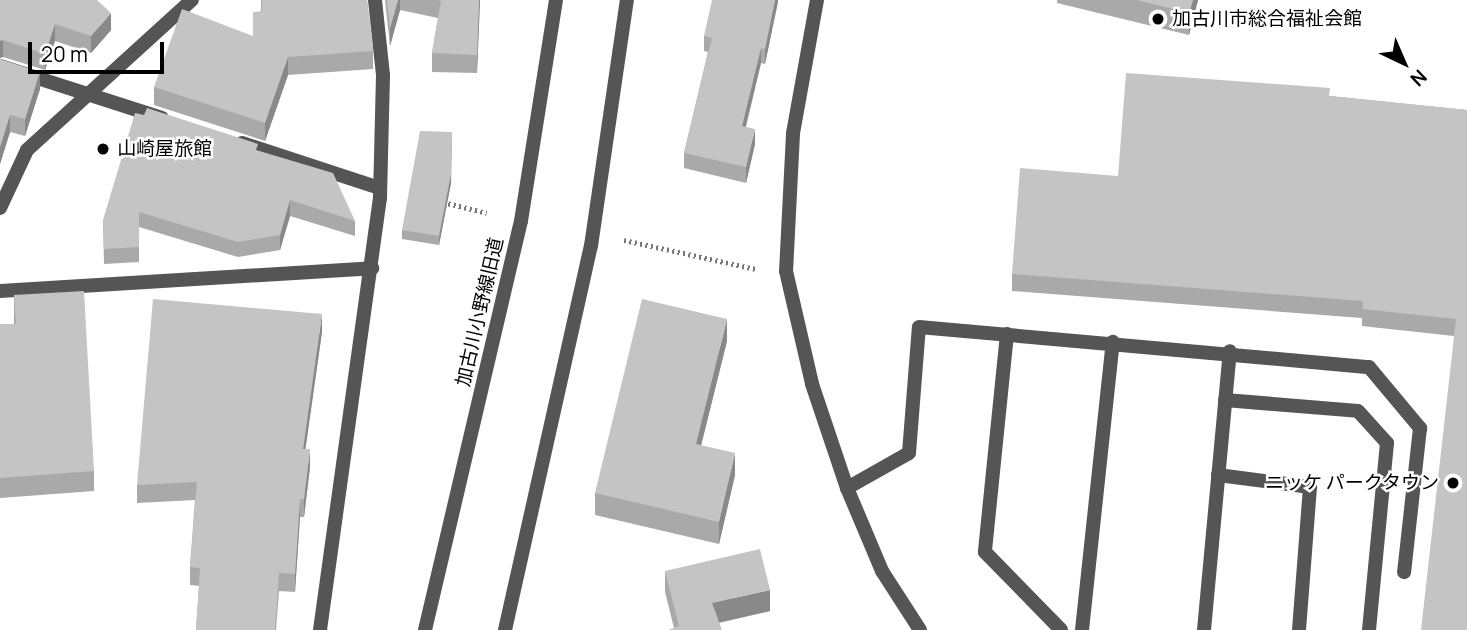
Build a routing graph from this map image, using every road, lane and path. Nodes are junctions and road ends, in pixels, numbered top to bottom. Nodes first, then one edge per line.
1 (192, 0) edge
2 (376, 0) edge
3 (556, 0) edge
4 (627, 0) edge
5 (817, 0) edge
6 (0, 66) edge
7 (89, 94) junction
8 (182, 124) edge
9 (221, 137) edge
10 (380, 188) junction
11 (435, 200) edge
12 (0, 208) edge
13 (487, 213) dead end
14 (624, 240) dead end
15 (372, 268) junction
16 (763, 271) dead end
17 (0, 291) edge
18 (1007, 334) junction
19 (1113, 342) junction
20 (1230, 351) junction
21 (1225, 400) junction
22 (1218, 475) junction
23 (847, 488) junction
24 (1404, 572) dead end
25 (320, 630) edge
26 (425, 630) edge
27 (505, 630) edge
28 (920, 630) edge
29 (1061, 630) edge
30 (1082, 630) edge
31 (1204, 630) edge
32 (1299, 630) edge
33 (1369, 630) edge

1 - 7 street
2 - 10 street
3 - 26 street, 加古川小野線旧道
4 - 27 street
5 - 23 street
6 - 7 street
7 - 8 street
7 - 12 street
9 - 10 street
10 - 15 street
11 - 13 path
14 - 16 path
15 - 17 street
15 - 25 street
18 - 19 street
18 - 23 street
18 - 29 street
19 - 20 street
19 - 30 street
20 - 21 street
20 - 24 street
21 - 22 street
21 - 33 street
22 - 31 street
22 - 32 street
23 - 28 street

